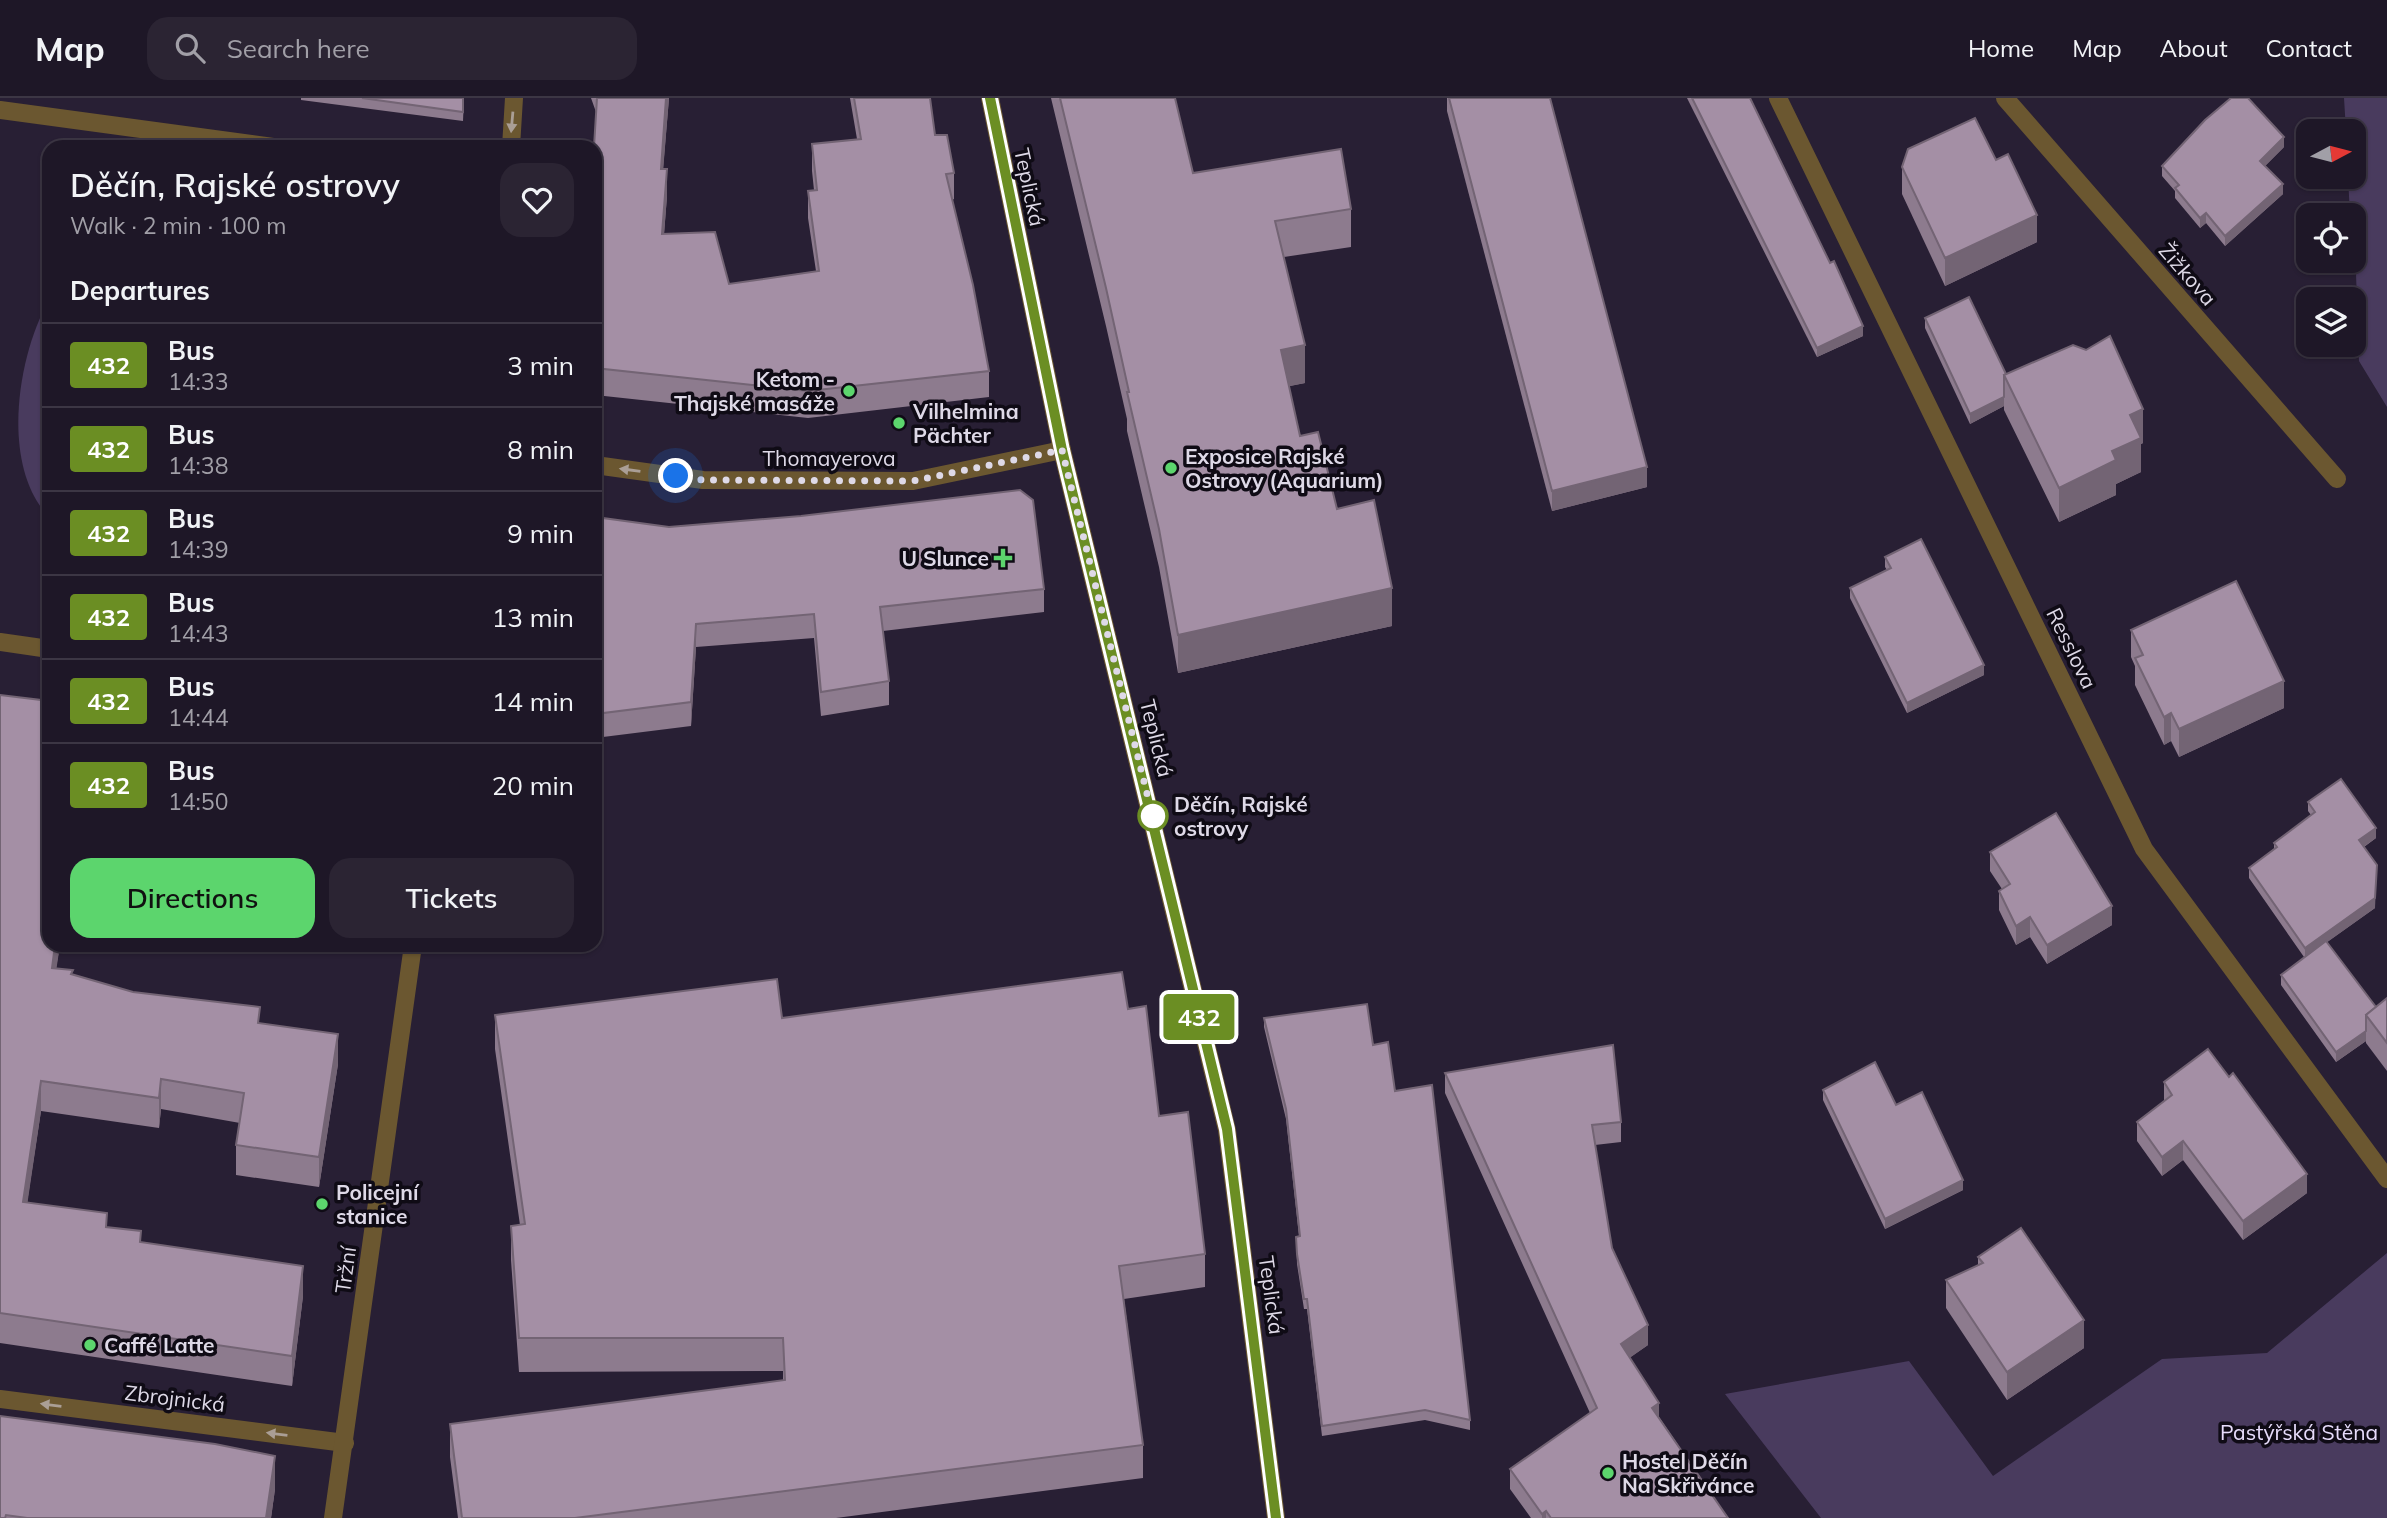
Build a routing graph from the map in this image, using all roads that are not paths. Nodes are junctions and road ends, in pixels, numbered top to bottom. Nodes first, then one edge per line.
1 (514, 98) edge
2 (990, 98) edge
3 (1779, 98) edge
4 (2005, 98) edge
5 (0, 110) edge
6 (222, 140) edge
7 (511, 140) edge
8 (1062, 450) junction
9 (602, 466) edge
10 (2337, 479) dead end
11 (0, 642) edge
12 (42, 648) edge
13 (412, 952) edge
14 (2387, 1179) edge
15 (0, 1399) edge
16 (345, 1443) junction
17 (332, 1518) edge
18 (1276, 1518) edge

1 -> 7 street
2 - 8 street, Teplická
3 - 14 street, Resslova
4 - 10 street, Žižkova
5 - 6 street
8 -> 9 street, Thomayerova
8 - 18 street, Teplická
11 - 12 street
13 - 16 street, Tržní
16 -> 15 street, Zbrojnická
16 - 17 street, Tržní

